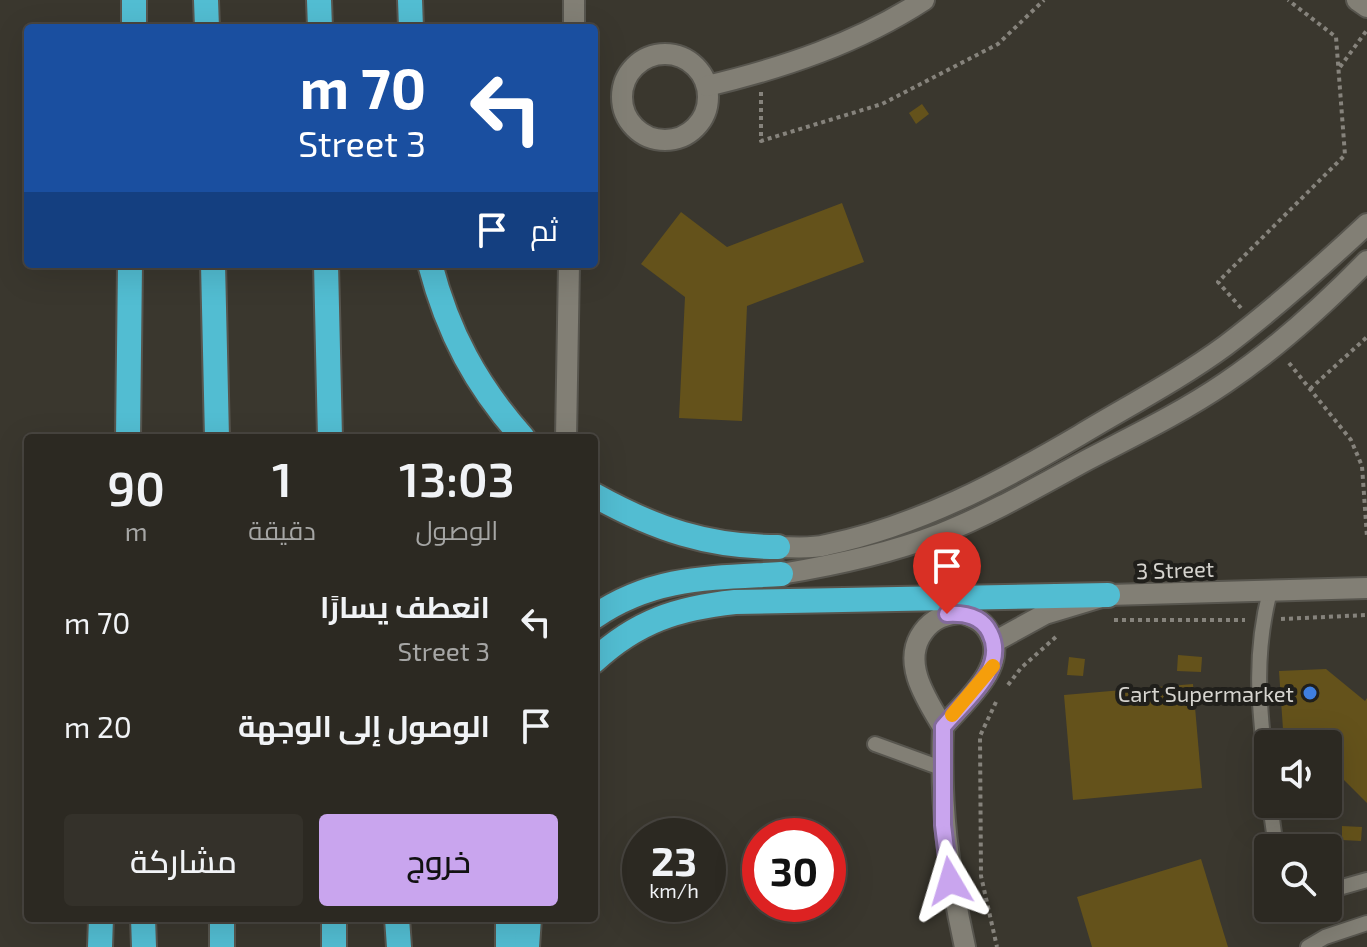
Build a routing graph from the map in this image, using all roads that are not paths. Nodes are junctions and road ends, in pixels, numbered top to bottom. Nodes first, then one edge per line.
1 (134, 0) edge
2 (206, 0) edge
3 (319, 0) edge
4 (410, 0) edge
5 (574, 0) edge
6 (924, 0) edge
7 (1357, 0) edge
8 (1367, 7) edge
9 (134, 24) edge
10 (207, 24) edge
11 (320, 24) edge
12 (411, 24) edge
13 (574, 24) edge
14 (707, 86) junction
15 (1367, 224) edge
16 (1367, 261) edge
17 (130, 268) edge
18 (213, 268) edge
19 (326, 268) edge
20 (431, 268) edge
21 (569, 268) edge
22 (128, 434) edge
23 (217, 434) edge
24 (330, 434) edge
25 (520, 434) edge
26 (566, 434) edge
27 (598, 497) edge
28 (778, 547) joint
29 (781, 574) joint
30 (1367, 588) edge
31 (1270, 591) junction
32 (1108, 607) junction
33 (598, 615) edge
34 (994, 642) junction
35 (598, 658) edge
36 (943, 727) junction
37 (1263, 730) edge
38 (875, 744) dead end
39 (941, 768) junction
40 (1367, 880) edge
41 (1342, 887) edge
42 (101, 922) edge
43 (143, 922) edge
44 (222, 922) edge
45 (334, 922) edge
46 (397, 922) edge
47 (508, 922) edge
48 (529, 922) edge
49 (1367, 923) edge
50 (100, 947) edge
51 (144, 947) edge
52 (222, 947) edge
53 (334, 947) edge
54 (399, 947) edge
55 (508, 947) edge
56 (527, 947) edge
57 (965, 947) edge
58 (1308, 947) edge

1 - 9 highway
2 - 10 highway
3 - 11 highway
4 - 12 highway
5 - 13 street
6 - 14 street
7 - 8 street
14 - 14 street
15 - 28 street
16 - 29 street
17 - 22 highway
18 - 23 highway
19 - 24 highway
20 - 25 highway
21 - 26 street
27 - 28 highway
29 - 33 highway
30 - 31 street, 3 Street
31 - 32 street, 3 Street
31 - 37 lane
32 - 34 street, 3 Street
32 - 35 highway
34 - 36 street
34 - 36 street
36 - 39 street
38 - 39 lane
39 - 57 street
40 - 41 lane
42 - 50 highway
43 - 51 highway
44 - 52 highway
45 - 53 highway
46 - 54 highway
47 - 55 highway
48 - 56 highway
49 - 58 lane

